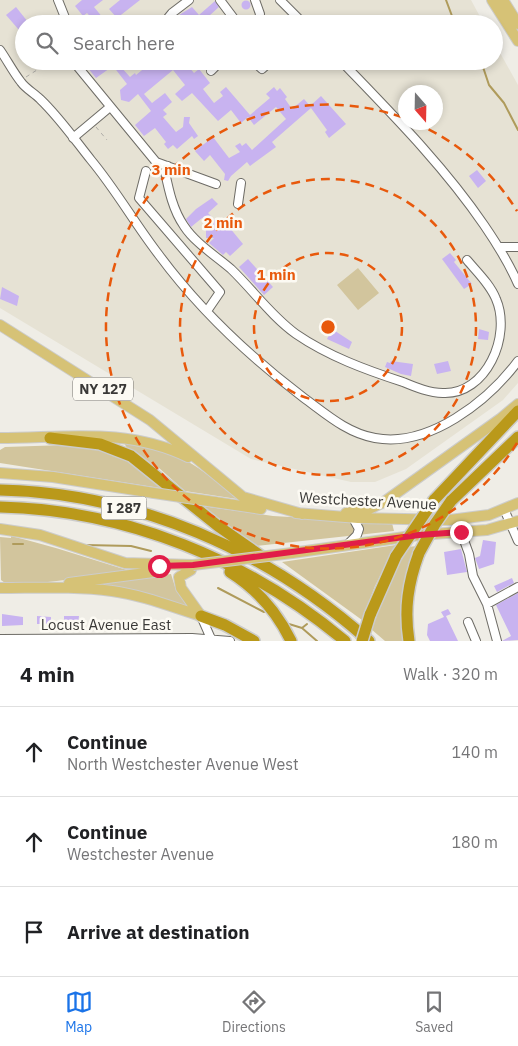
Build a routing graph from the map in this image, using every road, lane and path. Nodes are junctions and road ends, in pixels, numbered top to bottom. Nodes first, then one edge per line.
1 (58, 0) edge
2 (189, 0) edge
3 (220, 0) edge
4 (255, 0) edge
5 (280, 0) edge
6 (492, 0) edge
7 (502, 0) edge
8 (64, 15) edge
9 (170, 15) edge
10 (231, 15) edge
11 (260, 15) edge
12 (295, 15) edge
13 (502, 15) edge
14 (503, 17) edge
15 (518, 24) edge
16 (518, 41) edge
17 (0, 50) edge
18 (39, 70) edge
19 (80, 70) edge
20 (350, 70) edge
21 (19, 79) junction
22 (110, 108) junction
23 (92, 122) junction
24 (74, 138) junction
25 (107, 140) dead end
26 (168, 166) junction
27 (146, 172) dead end
28 (241, 183) dead end
29 (216, 184) dead end
30 (238, 204) dead end
31 (499, 246) junction
32 (518, 247) edge
33 (467, 260) dead end
34 (518, 284) edge
35 (208, 311) junction
36 (0, 325) edge
37 (518, 361) edge
38 (518, 404) edge
39 (518, 411) edge
40 (518, 437) edge
41 (0, 438) edge
42 (50, 438) junction
43 (200, 463) junction
44 (0, 468) edge
45 (0, 473) edge
46 (53, 477) junction
47 (0, 490) edge
48 (518, 503) edge
49 (0, 506) edge
50 (504, 509) junction
51 (306, 514) junction
52 (353, 518) junction
53 (514, 523) edge
54 (0, 529) edge
55 (461, 532) junction
56 (160, 536) junction
57 (518, 541) edge
58 (347, 546) junction
59 (188, 567) junction
60 (297, 584) junction
61 (518, 587) edge
62 (0, 588) edge
63 (35, 588) junction
64 (487, 604) junction
65 (201, 616) junction
66 (468, 622) dead end
67 (0, 639) edge
68 (212, 640) edge
69 (230, 641) edge
70 (254, 641) edge
71 (291, 641) edge
72 (345, 641) edge
73 (362, 641) edge
74 (369, 641) edge
75 (410, 641) edge
76 (476, 641) edge
77 (497, 641) edge

1 - 8 street
2 - 9 street
3 - 10 street
4 - 11 street
5 - 12 street
6 - 13 main road
7 - 15 main road
14 - 16 main road
17 - 21 street
18 - 21 path
19 - 22 street
20 - 31 street
21 - 24 street
22 - 23 street
22 - 26 street
23 - 24 street
23 - 25 path
24 - 35 street
26 - 29 street
26 - 33 street
27 - 35 street
28 - 30 street
31 - 32 street
31 - 34 street
35 - 37 street
36 - 43 main road, NY 127
38 - 51 main road
39 - 73 highway, bridge
40 - 75 highway, bridge
41 - 42 main road
42 - 43 main road
42 - 60 highway
43 - 51 main road, NY 127
44 - 46 main road
45 - 46 main road
46 - 51 main road, Westchester Avenue, bridge
47 - 60 highway, I 287
48 - 50 main road, Westchester Avenue
49 - 56 highway, I 287
50 - 52 main road, Westchester Avenue
50 - 53 street
51 - 52 main road, Westchester Avenue
52 - 58 street
53 - 55 main road, Westchester Avenue
53 - 57 street
54 - 59 main road
55 - 58 main road, Westchester Avenue
55 - 64 street
56 - 71 highway
56 - 72 highway, I 287
58 - 59 main road, Westchester Avenue, bridge
59 - 63 main road
59 - 65 main road
60 - 74 highway, I 287
61 - 64 street
62 - 63 main road
63 - 65 main road
64 - 77 street
65 - 68 street
65 - 70 highway
66 - 76 street
67 - 68 street, Locust Avenue East
68 - 69 street, Locust Avenue East

